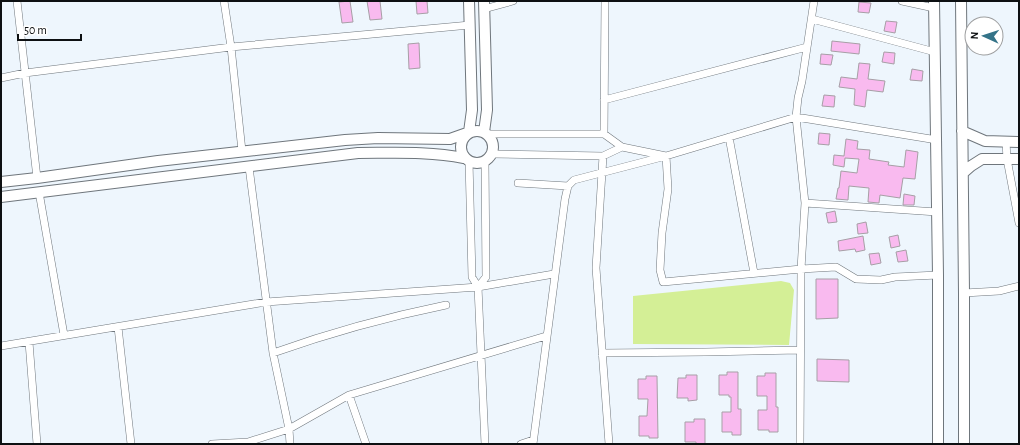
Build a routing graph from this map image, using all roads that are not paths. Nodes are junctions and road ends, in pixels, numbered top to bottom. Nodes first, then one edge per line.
1 (17, 1) edge
2 (224, 1) edge
3 (469, 1) edge
4 (512, 1) edge
5 (605, 1) edge
6 (814, 1) edge
7 (902, 1) edge
8 (961, 1) edge
9 (934, 4) edge
10 (484, 5) edge
11 (812, 19) junction
12 (470, 25) junction
13 (231, 47) junction
14 (807, 47) junction
15 (935, 52) junction
16 (25, 73) junction
17 (1, 78) edge
18 (604, 100) junction
19 (796, 117) junction
20 (962, 131) junction
21 (468, 133) junction
22 (486, 133) junction
23 (604, 134) junction
24 (729, 137) junction
25 (937, 140) junction
26 (1006, 142) junction
27 (1019, 142) edge
28 (622, 147) junction
29 (242, 151) junction
30 (492, 154) junction
31 (603, 156) junction
32 (666, 156) junction
33 (467, 159) junction
34 (1007, 159) junction
35 (1019, 159) edge
36 (485, 162) junction
37 (249, 167) junction
38 (602, 173) junction
39 (963, 173) junction
40 (38, 178) junction
41 (1, 182) edge
42 (518, 183) dead end
43 (568, 186) junction
44 (39, 192) junction
45 (1, 197) edge
46 (805, 203) junction
47 (937, 212) junction
48 (1019, 223) edge
49 (801, 269) junction
50 (754, 273) junction
51 (554, 274) junction
52 (938, 275) junction
53 (1019, 286) edge
54 (478, 287) junction
55 (964, 293) junction
56 (266, 302) junction
57 (446, 305) dead end
58 (118, 327) junction
59 (64, 336) junction
60 (546, 336) junction
61 (29, 342) junction
62 (1, 346) edge
63 (800, 350) junction
64 (273, 352) junction
65 (602, 353) junction
66 (481, 356) junction
67 (349, 395) junction
68 (289, 432) junction
69 (533, 442) edge
70 (249, 443) edge
71 (37, 444) edge
72 (132, 444) edge
73 (212, 444) edge
74 (292, 444) edge
75 (366, 444) edge
76 (486, 444) edge
77 (521, 444) edge
78 (609, 444) edge
79 (800, 444) edge
80 (938, 444) edge
81 (964, 444) edge

1 - 16 street
2 - 13 street
3 - 12 street
4 - 10 street
5 - 18 street
6 - 11 street
7 - 9 street
8 - 20 street
9 - 15 street
10 - 22 street
11 - 14 street
11 - 15 street
12 - 13 street
12 - 21 street
13 - 16 street
13 - 29 street
14 - 18 street
14 - 19 street
15 - 25 street
16 - 17 street
16 - 40 street
18 - 23 street
19 - 24 street
19 - 25 street
19 - 46 street
20 - 26 street
20 - 39 street
21 - 22 street
21 - 29 street
21 - 33 street
22 - 23 street
22 - 30 street
23 - 28 street
24 - 32 street
24 - 50 street
25 - 47 street
26 - 27 street
26 - 34 street
28 - 31 street
28 - 32 street
29 - 40 street
30 - 31 street
30 - 36 street
31 - 38 street
32 - 38 street
32 - 50 street
33 - 36 street
33 - 37 street
33 - 54 street
34 - 35 street
34 - 39 street
34 - 48 street
36 - 54 street
37 - 44 street
37 - 56 street
38 - 43 street
38 - 65 street
39 - 55 street
40 - 41 street
42 - 43 street
43 - 51 street
44 - 45 street
44 - 59 street
46 - 47 street
46 - 49 street
47 - 52 street
49 - 50 street
49 - 52 street
49 - 63 street
51 - 54 street
51 - 60 street
52 - 80 street
53 - 55 street
54 - 56 street
54 - 66 street
55 - 81 street
56 - 58 street
56 - 64 street
57 - 64 street
58 - 59 street
58 - 72 street
59 - 61 street
60 - 66 street
60 - 69 street
61 - 62 street
61 - 71 street
63 - 65 street
63 - 79 street
64 - 68 street
65 - 78 street
66 - 67 street
66 - 76 street
67 - 68 street
67 - 75 street
68 - 70 street
68 - 74 street
69 - 77 street
70 - 73 street

